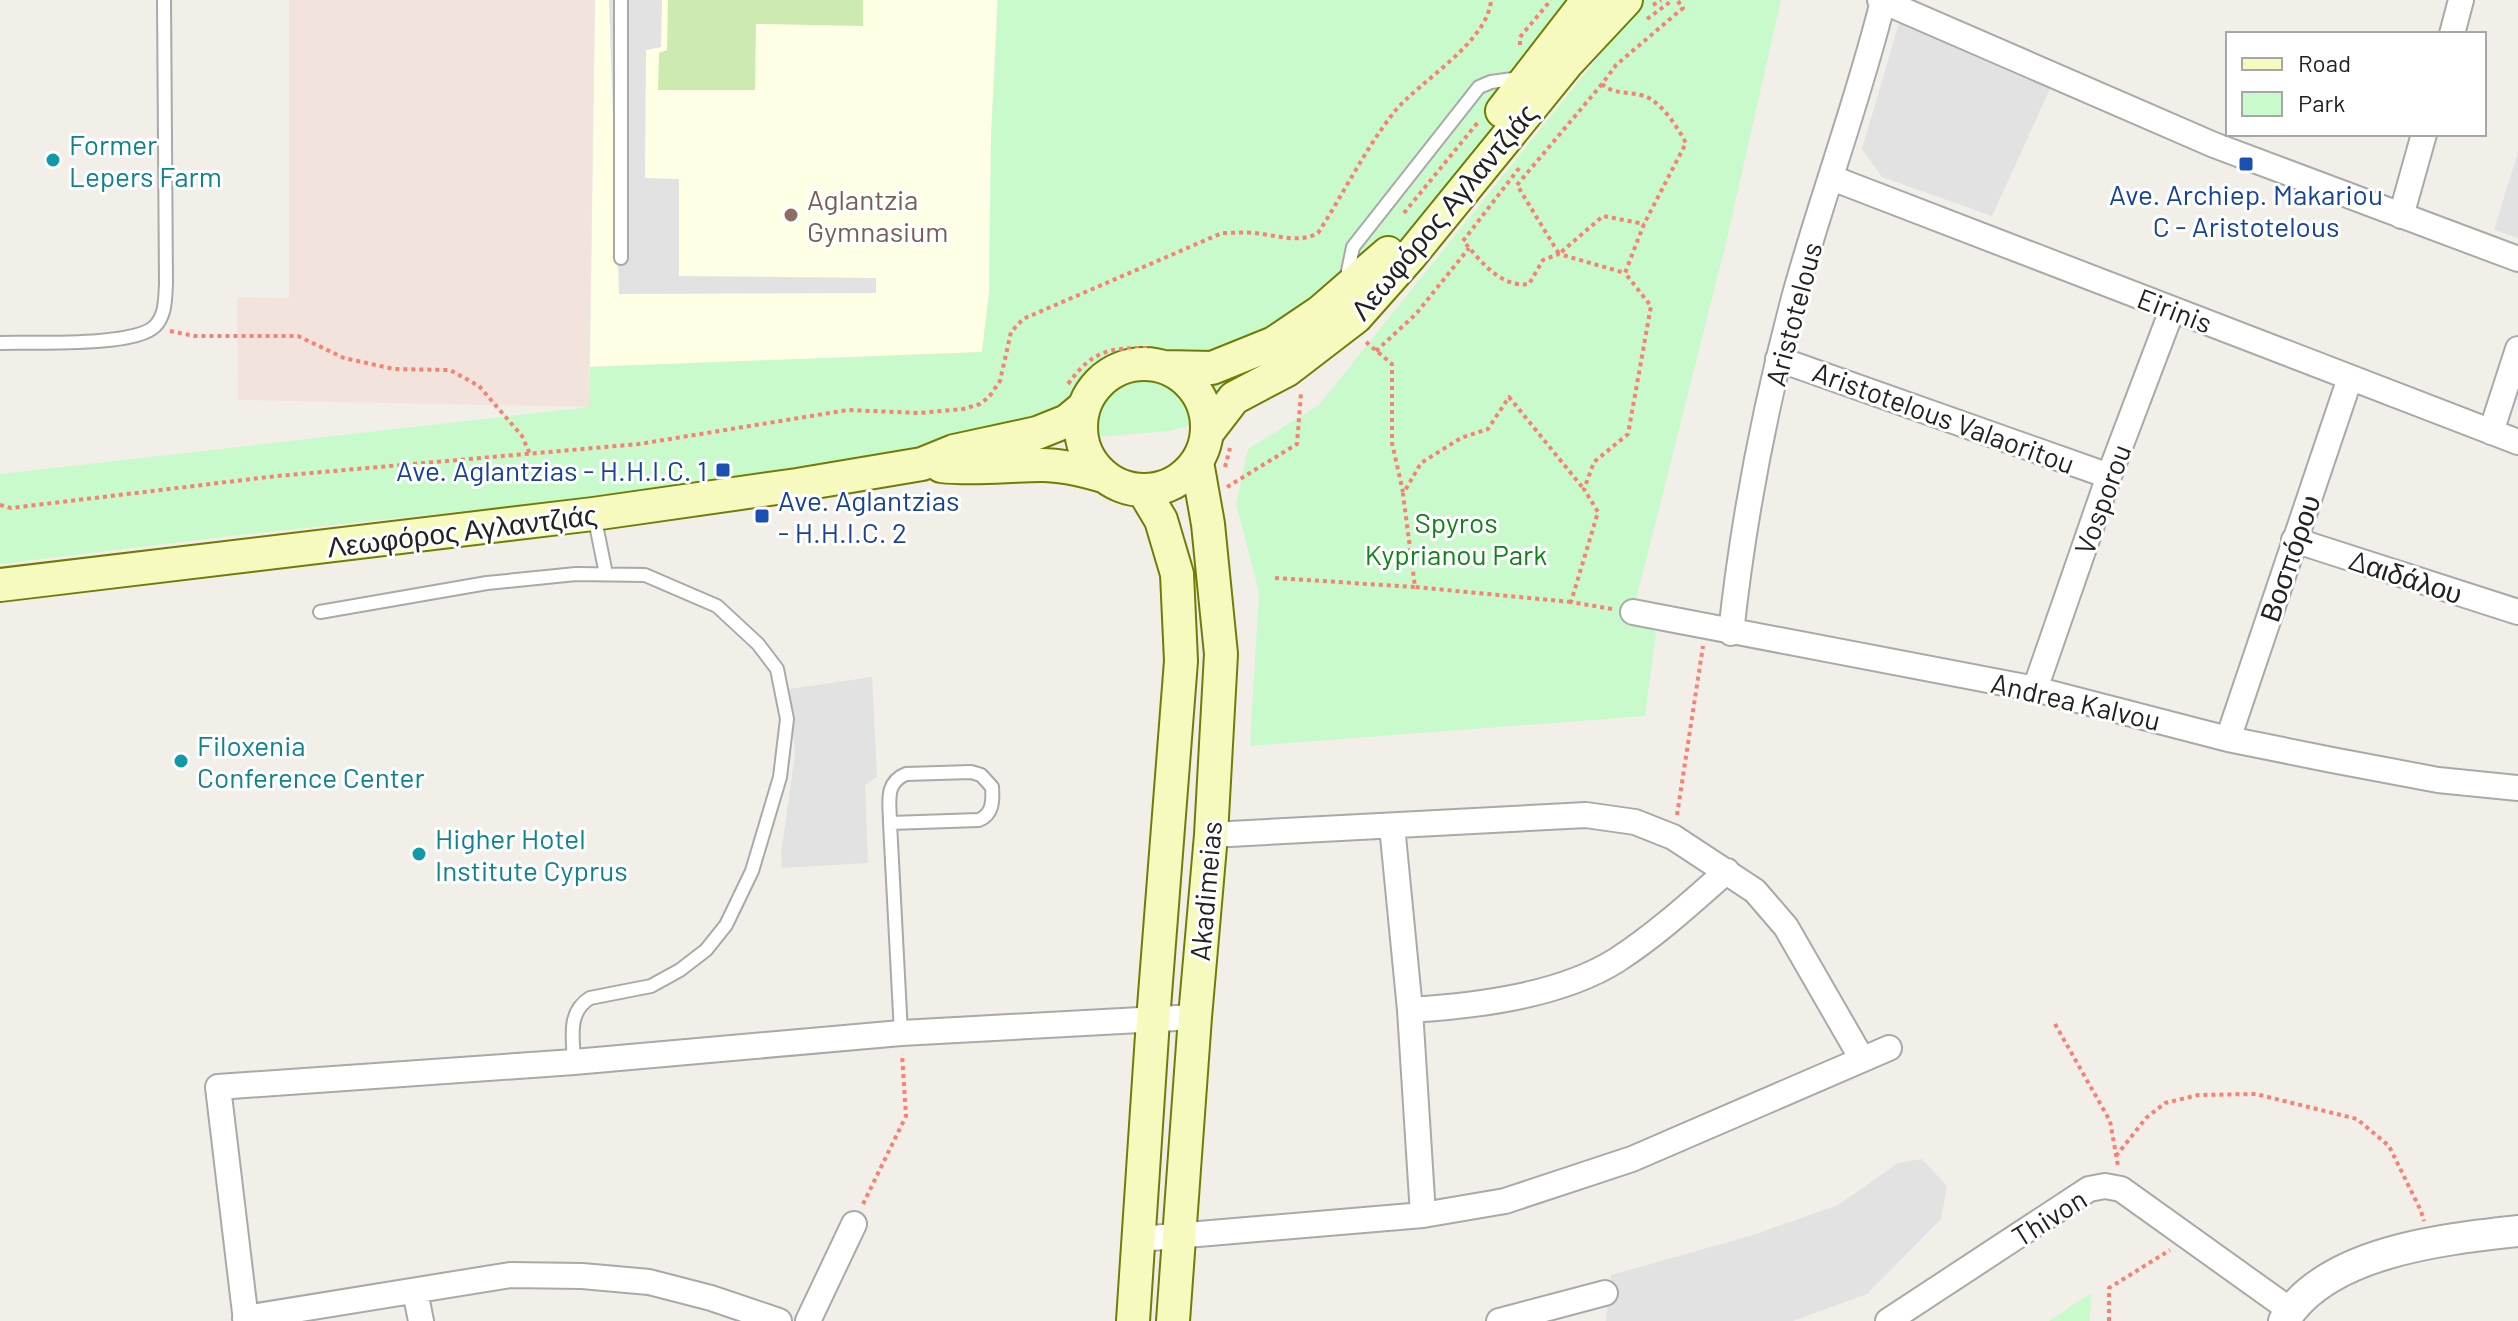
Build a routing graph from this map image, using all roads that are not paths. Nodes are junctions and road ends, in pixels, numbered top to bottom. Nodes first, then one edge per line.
1 (164, 0) edge
2 (621, 0) edge
3 (1588, 0) edge
4 (2461, 0) edge
5 (1882, 1) edge
6 (1640, 9) edge
7 (2453, 32) edge
8 (2423, 136) edge
9 (1832, 178) junction
10 (2401, 216) junction
11 (621, 258) dead end
12 (2518, 259) edge
13 (2172, 310) junction
14 (0, 343) edge
15 (2518, 349) edge
16 (1160, 358) junction
17 (1778, 359) junction
18 (2350, 378) junction
19 (1073, 401) junction
20 (2491, 432) junction
21 (2518, 442) edge
22 (1214, 454) junction
23 (922, 464) junction
24 (1103, 476) junction
25 (2109, 476) junction
26 (1143, 490) junction
27 (593, 514) junction
28 (2294, 540) junction
29 (606, 574) junction
30 (0, 585) edge
31 (320, 612) dead end
32 (1633, 612) road end
33 (2518, 612) edge
34 (1731, 633) junction
35 (2035, 689) junction
36 (2228, 739) junction
37 (2518, 788) edge
38 (890, 823) junction
39 (1392, 826) junction
40 (1211, 835) junction
41 (1727, 871) junction
42 (1410, 1010) junction
43 (1195, 1017) junction
44 (1153, 1020) junction
45 (901, 1033) junction
46 (1889, 1048) dead end
47 (1862, 1059) junction
48 (574, 1062) junction
49 (1423, 1215) junction
50 (854, 1224) road end
51 (1180, 1236) junction
52 (2516, 1237) edge
53 (1140, 1239) junction
54 (415, 1291) junction
55 (1605, 1293) dead end
56 (2287, 1316) edge
57 (245, 1320) edge
58 (421, 1321) edge
59 (779, 1321) edge
60 (808, 1321) edge
61 (1133, 1321) edge
62 (1173, 1321) edge
63 (1499, 1321) edge
64 (1888, 1321) edge

1 - 14 lane
2 - 11 lane
3 - 16 main road, Λεωφόρος Αγλαντζιάς
4 - 7 street
5 - 9 street, Aristotelous
5 - 10 street
6 - 22 main road, Λεωφόρος Αγλαντζιάς
8 - 10 street
9 - 13 street, Eirinis
9 - 17 street, Aristotelous
10 - 12 street
13 - 18 street, Eirinis
13 - 25 street, Vosporou
15 - 20 street
16 - 19 main road
16 - 22 main road
17 - 25 street, Aristotelous Valaoritou
17 - 34 street, Aristotelous
18 - 20 street, Eirinis
18 - 28 street, Βοσπόρου
19 - 23 main road, Λεωφόρος Αγλαντζιάς
19 - 24 main road
20 - 21 street, Eirinis
22 - 26 main road
22 - 40 main road, Akadimeias
23 - 24 main road, Λεωφόρος Αγλαντζιάς
23 - 27 main road, Λεωφόρος Αγλαντζιάς
24 - 26 main road
25 - 35 street, Vosporou
26 - 44 main road, Akadimeias
27 - 29 lane
27 - 30 main road, Λεωφόρος Αγλαντζιάς
28 - 33 street, Δαιδάλου
28 - 36 street, Βοσπόρου
29 - 31 lane
29 - 48 lane
32 - 34 street, Andrea Kalvou
34 - 35 street, Andrea Kalvou
35 - 36 street, Andrea Kalvou
36 - 37 street, Andrea Kalvou
38 - 38 lane
38 - 45 lane
39 - 40 street
39 - 41 street
39 - 42 street
40 - 43 main road, Akadimeias
41 - 42 street
41 - 47 street
42 - 49 street
43 - 44 street
43 - 51 main road, Akadimeias
44 - 45 street
44 - 53 main road, Akadimeias
45 - 48 street
46 - 47 street
47 - 49 street
48 - 57 street
49 - 51 street
50 - 60 street
51 - 53 street
51 - 62 main road, Akadimeias
52 - 56 street
53 - 61 main road, Akadimeias
54 - 57 street
54 - 58 street
54 - 59 street
55 - 63 street
56 - 64 street, Thivon

